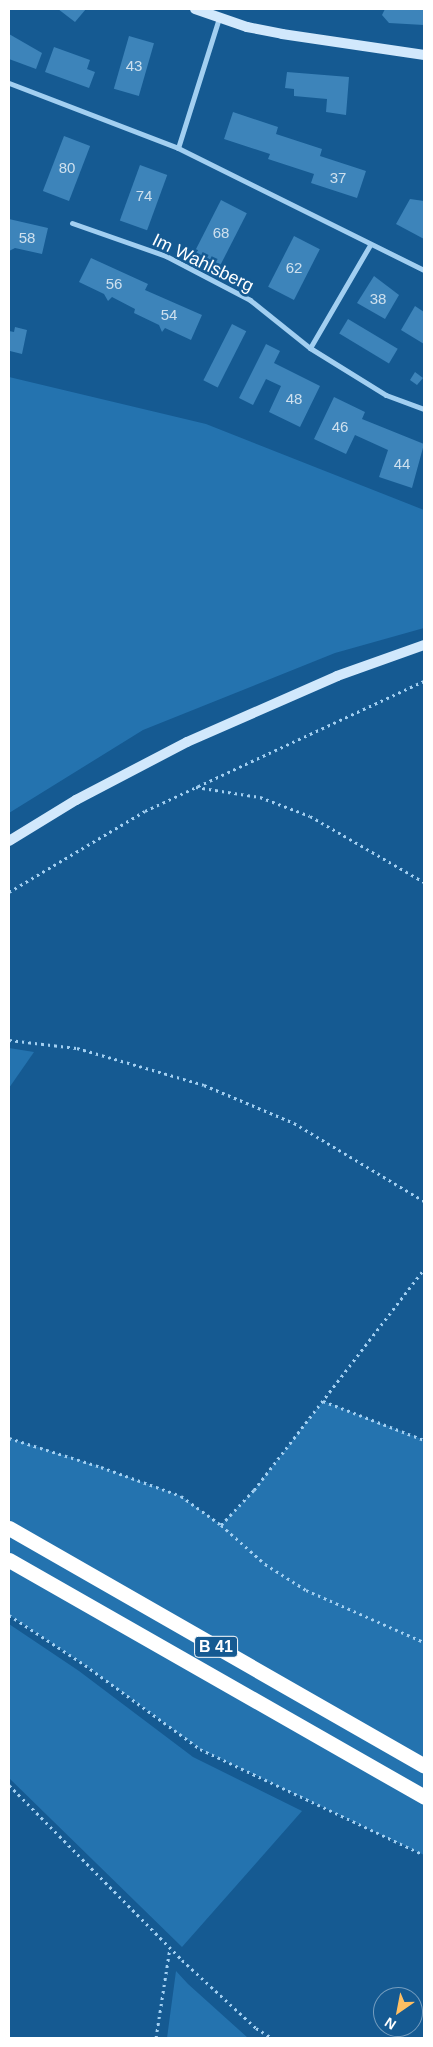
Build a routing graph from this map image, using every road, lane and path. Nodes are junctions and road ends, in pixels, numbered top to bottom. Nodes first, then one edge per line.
1 (196, 9) edge
2 (219, 18) junction
3 (424, 54) edge
4 (9, 83) edge
5 (178, 148) junction
6 (72, 223) dead end
7 (370, 245) junction
8 (424, 270) edge
9 (310, 348) junction
10 (424, 409) edge
11 (424, 645) edge
12 (424, 681) edge
13 (196, 787) junction
14 (9, 841) edge
15 (424, 882) edge
16 (9, 892) edge
17 (9, 1040) edge
18 (424, 1201) edge
19 (424, 1269) edge
20 (323, 1401) junction
21 (9, 1438) edge
22 (424, 1440) edge
23 (221, 1525) junction
24 (9, 1528) edge
25 (9, 1560) edge
26 (9, 1615) edge
27 (424, 1642) edge
28 (424, 1766) edge
29 (9, 1785) edge
30 (424, 1797) edge
31 (424, 1855) edge
32 (170, 1948) junction
33 (156, 2038) edge
34 (272, 2038) edge

1 - 2 main road
2 - 3 main road
2 - 5 street
4 - 5 street
5 - 7 street
6 - 9 street, Im Wahlsberg
7 - 8 street
7 - 9 street
9 - 10 street, Im Wahlsberg
11 - 14 main road
12 - 13 path
13 - 15 path
13 - 16 path
17 - 18 path
19 - 20 path
20 - 22 path
20 - 23 path
21 - 23 path
23 - 27 path
24 - 28 highway, B 41
25 - 30 highway, B 41
26 - 31 path
29 - 32 path
32 - 33 path
32 - 34 path

